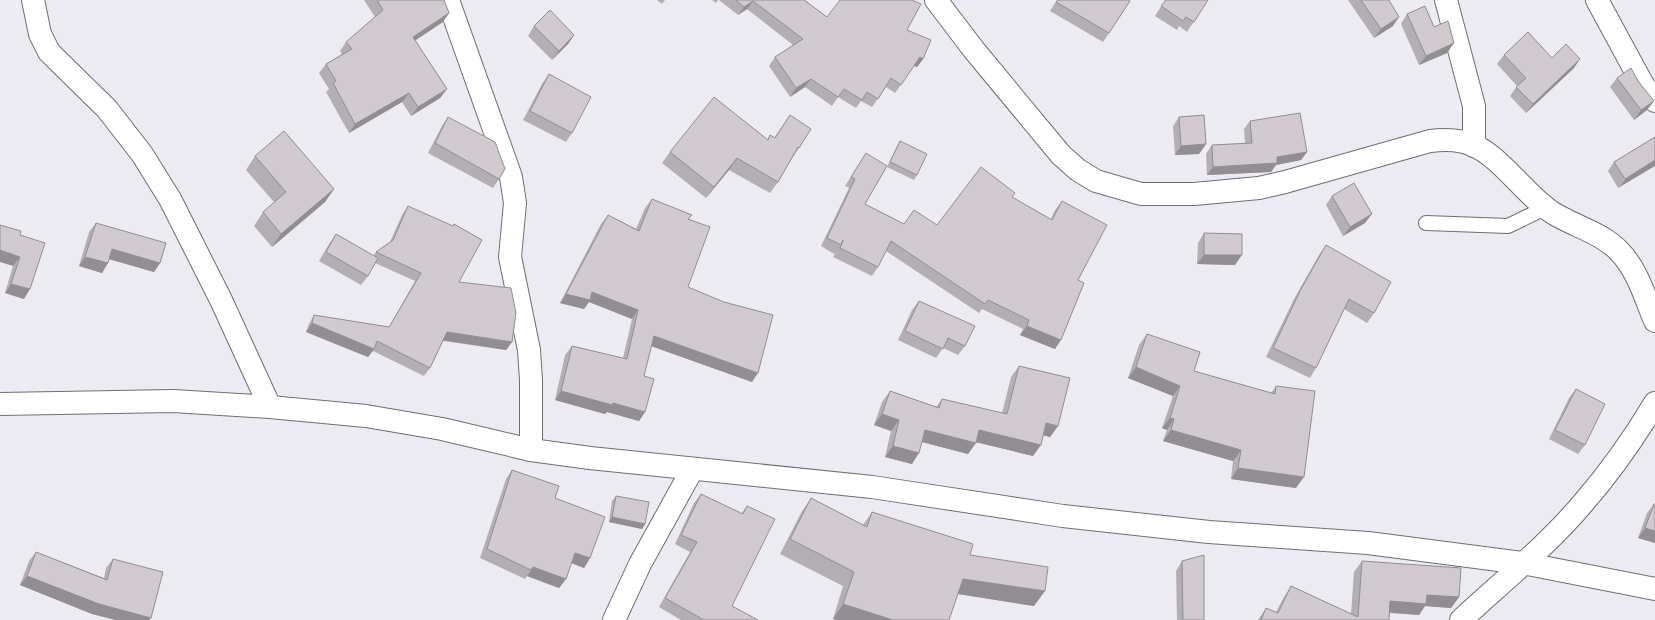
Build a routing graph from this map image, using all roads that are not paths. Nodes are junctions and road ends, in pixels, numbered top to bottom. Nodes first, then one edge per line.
1 (33, 0) edge
2 (448, 0) edge
3 (936, 0) edge
4 (1446, 0) edge
5 (1597, 0) edge
6 (1655, 101) edge
7 (1474, 146) junction
8 (1545, 208) junction
9 (1426, 223) dead end
10 (1655, 321) edge
11 (1655, 403) edge
12 (0, 404) edge
13 (270, 407) junction
14 (531, 450) junction
15 (692, 470) junction
16 (1522, 563) junction
17 (1655, 589) edge
18 (614, 620) edge
19 (1461, 620) edge

1 - 13 street
2 - 14 street
3 - 7 street
4 - 7 street
5 - 6 street
7 - 8 street
8 - 9 lane
8 - 10 street
11 - 16 street
12 - 13 street
13 - 14 street
14 - 15 street
15 - 16 street
15 - 18 street
16 - 17 street
16 - 19 street

